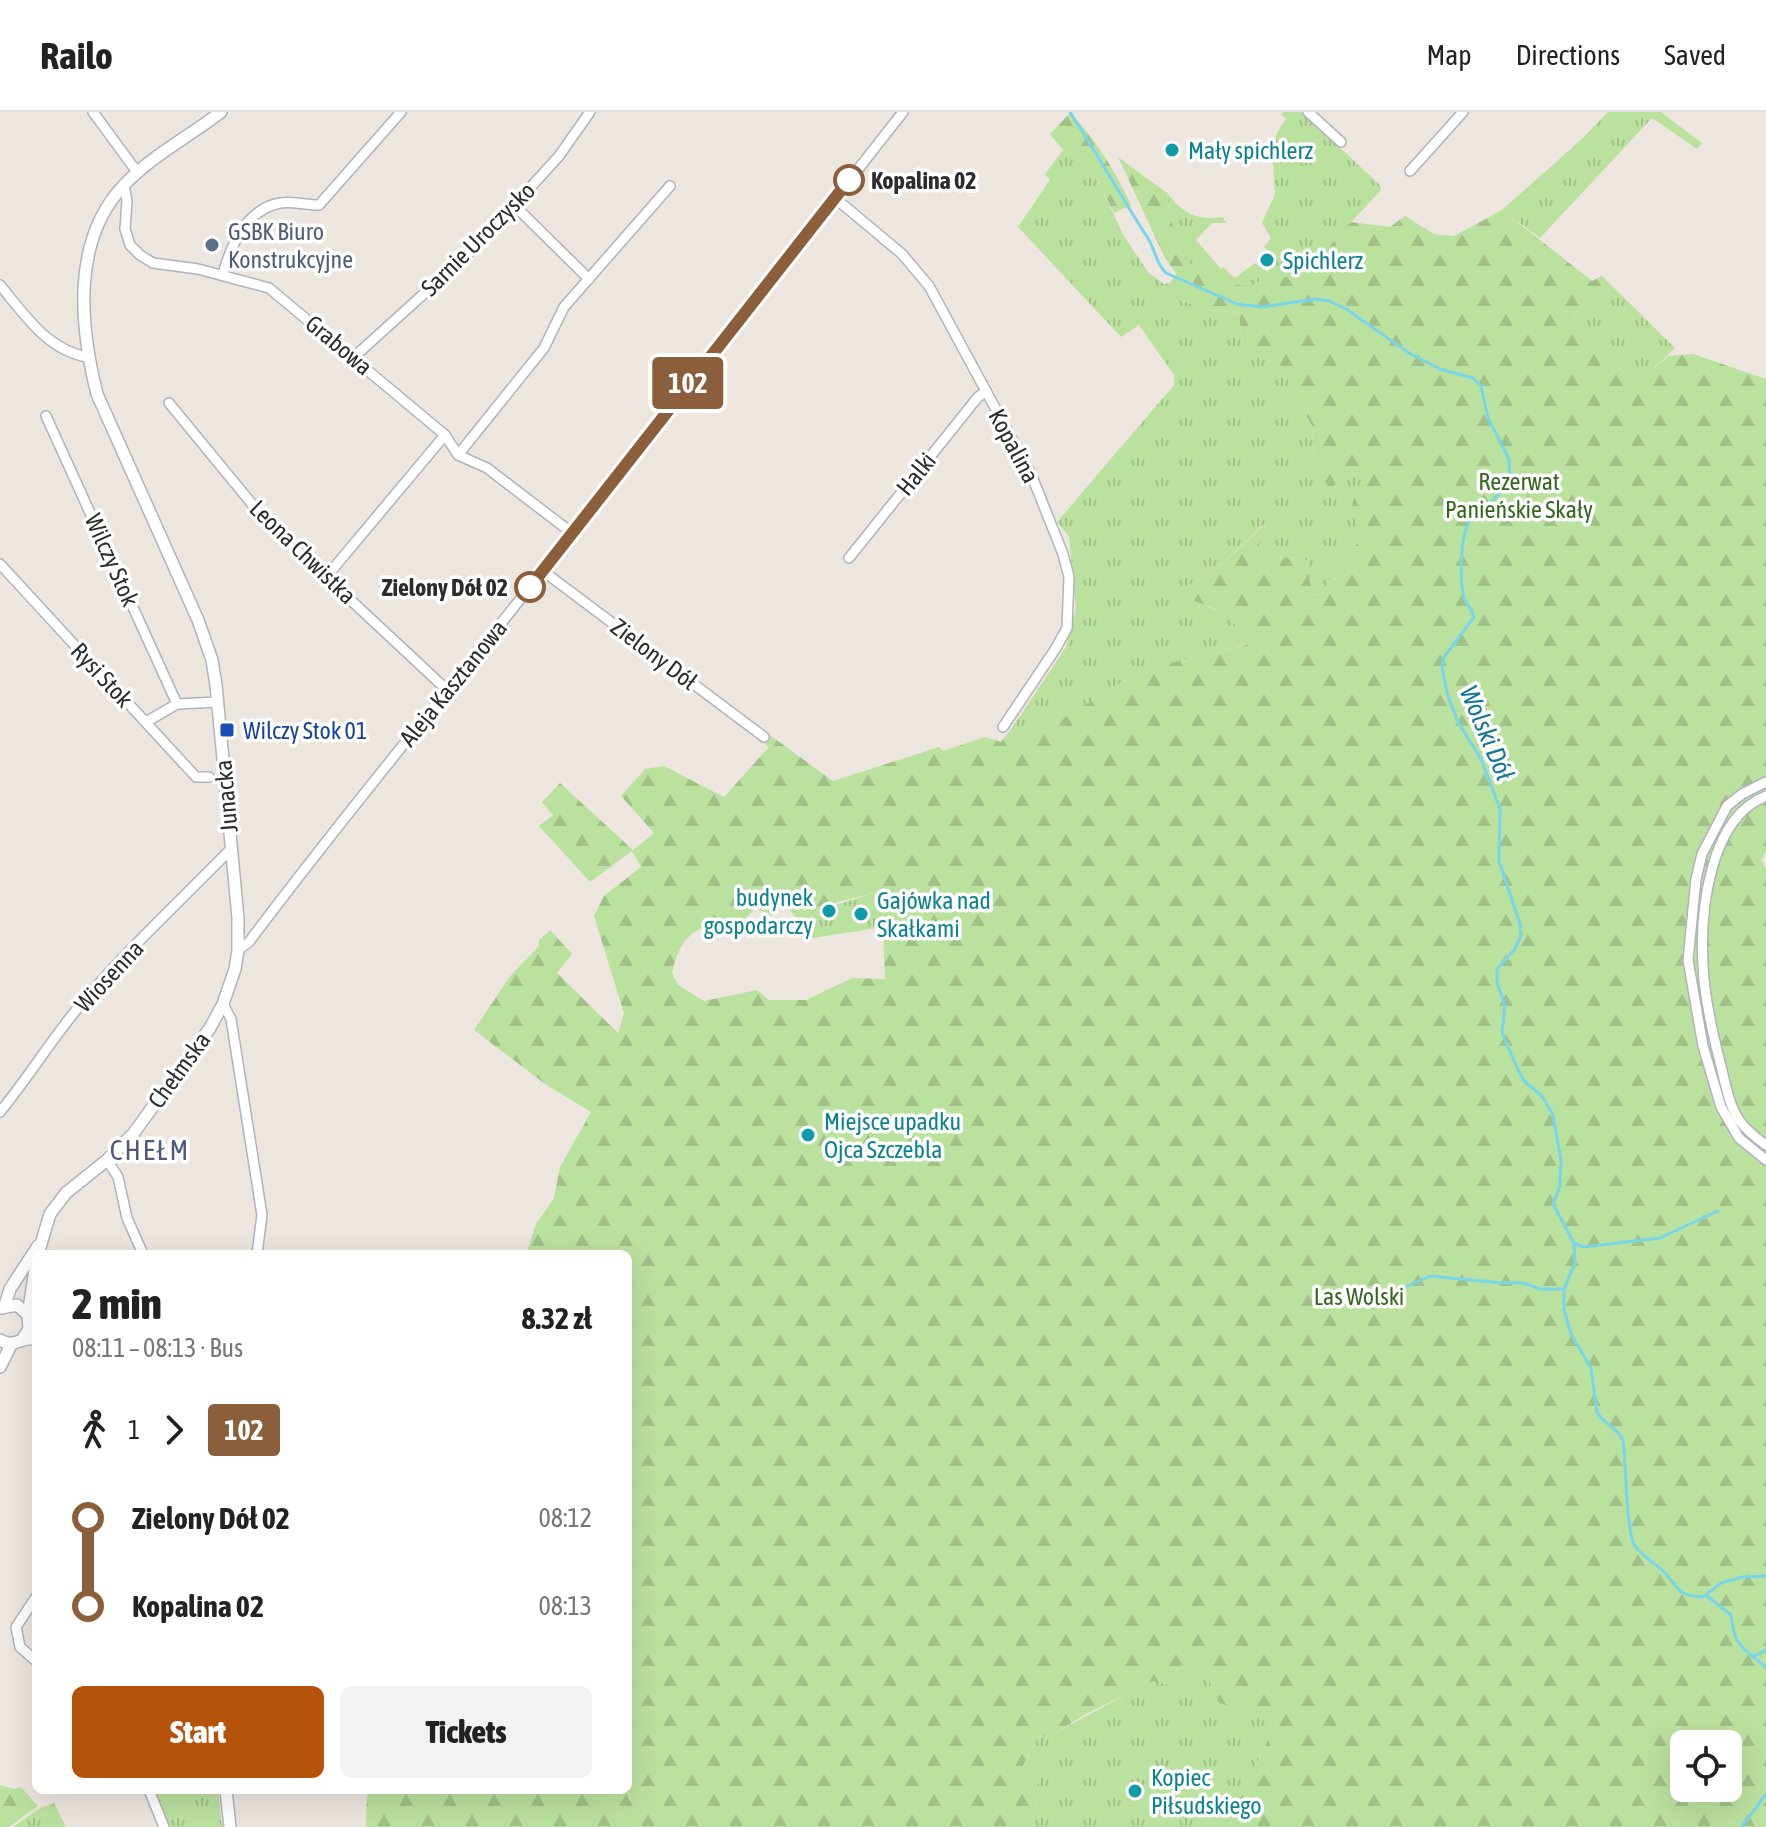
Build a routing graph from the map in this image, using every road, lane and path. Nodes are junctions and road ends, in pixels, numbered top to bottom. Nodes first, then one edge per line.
1 (93, 112) edge
2 (221, 112) edge
3 (401, 112) edge
4 (590, 112) edge
5 (903, 112) edge
6 (1308, 112) edge
7 (1463, 112) edge
8 (1341, 142) dead end
9 (1410, 171) dead end
10 (137, 172) junction
11 (124, 185) junction
12 (670, 186) dead end
13 (835, 198) junction
14 (515, 206) junction
15 (223, 274) junction
16 (589, 279) junction
17 (0, 285) edge
18 (88, 357) junction
19 (354, 357) junction
20 (985, 392) junction
21 (169, 403) dead end
22 (46, 416) dead end
23 (445, 435) junction
24 (458, 455) junction
25 (572, 533) junction
26 (849, 558) dead end
27 (0, 564) edge
28 (543, 571) junction
29 (327, 576) junction
30 (447, 690) junction
31 (218, 702) junction
32 (177, 704) junction
33 (146, 722) junction
34 (1003, 727) dead end
35 (764, 737) dead end
36 (209, 777) dead end
37 (1766, 782) edge
38 (1766, 796) edge
39 (230, 850) junction
40 (238, 950) junction
41 (223, 1004) junction
42 (0, 1112) edge
43 (1766, 1145) edge
44 (107, 1160) junction
45 (1766, 1160) edge
46 (39, 1248) edge
47 (141, 1250) edge
48 (258, 1250) edge
49 (32, 1258) edge
50 (3, 1307) edge
51 (31, 1322) edge
52 (32, 1339) edge
53 (11, 1342) edge
54 (0, 1367) edge
55 (32, 1603) edge
56 (32, 1658) edge
57 (151, 1794) edge
58 (226, 1794) edge
59 (164, 1827) edge
60 (230, 1827) edge

1 - 10 street
2 - 10 street, Junacka
3 - 15 street
4 - 14 street, Sarnie Uroczysko
5 - 13 street, Aleja Kasztanowa
6 - 8 street
7 - 9 street
10 - 11 street, Junacka
11 - 15 street, Grabowa
11 - 18 street, Junacka
12 - 16 street
13 - 20 street, Kopalina
13 - 25 street, Aleja Kasztanowa
14 - 16 street
14 - 19 street, Sarnie Uroczysko
15 - 19 street, Grabowa
16 - 24 street
17 - 18 street
18 - 31 street, Junacka
19 - 23 street, Grabowa
20 - 26 street, Halki
20 - 34 street, Kopalina
21 - 29 street, Leona Chwistka
22 - 32 street, Wilczy Stok
23 - 24 street, Grabowa
23 - 29 street
24 - 25 street
25 - 28 street, Aleja Kasztanowa
27 - 33 street, Rysi Stok
28 - 30 street, Aleja Kasztanowa
28 - 35 street, Zielony Dół
29 - 30 street, Leona Chwistka
30 - 40 street, Aleja Kasztanowa
31 - 32 street
31 - 39 street, Junacka
32 - 33 street
33 - 36 street, Rysi Stok
37 - 45 street
38 - 43 street
39 - 40 street, Junacka
39 - 42 street, Wiosenna
40 - 41 street, Junacka
41 - 44 street, Chełmska
41 - 48 street
44 - 46 street, Chełmska
44 - 47 street
49 - 50 street, Chełmska
50 - 51 street
51 - 53 street
52 - 53 street
53 - 54 street
55 - 56 street
57 - 59 street
58 - 60 street

